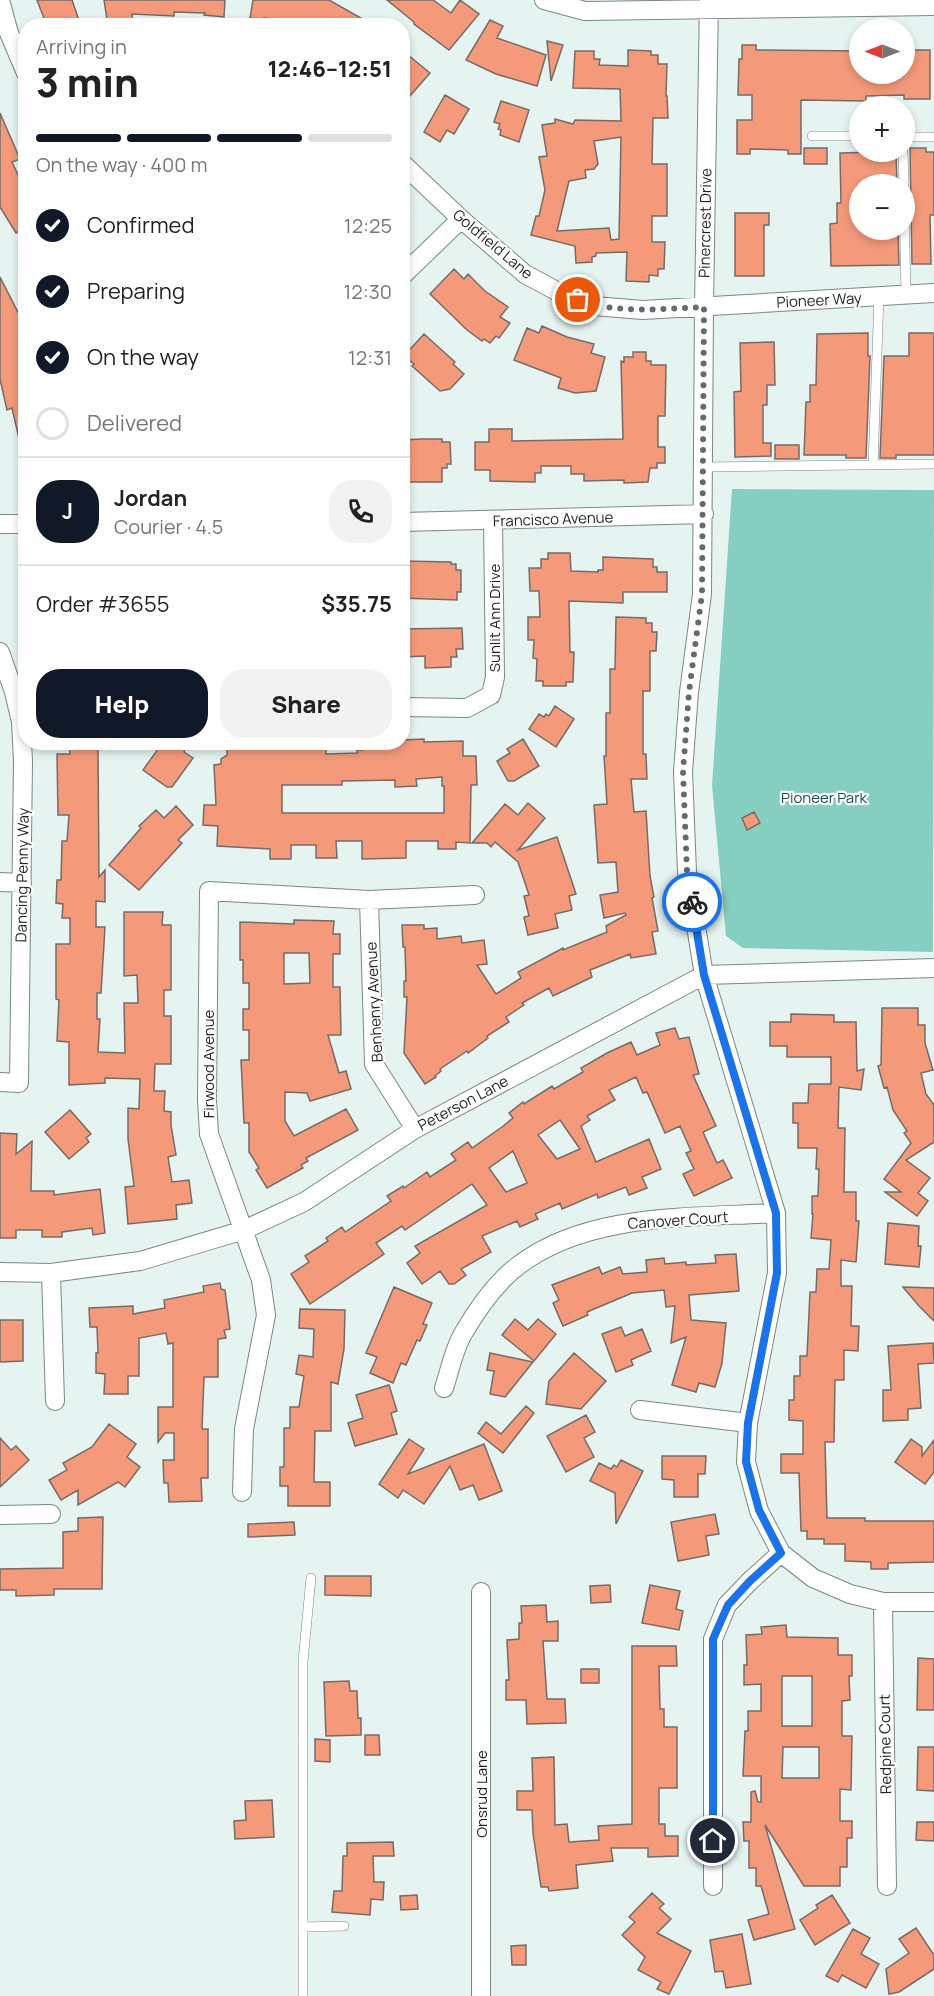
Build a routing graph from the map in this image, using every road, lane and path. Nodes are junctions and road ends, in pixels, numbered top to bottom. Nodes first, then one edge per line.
1 (0, 0) edge
2 (544, 0) edge
3 (896, 3) edge
4 (709, 5) edge
5 (934, 6) edge
6 (18, 54) edge
7 (812, 136) dead end
8 (849, 136) edge
9 (915, 137) edge
10 (934, 137) edge
11 (410, 171) edge
12 (461, 219) junction
13 (905, 240) edge
14 (410, 268) edge
15 (934, 293) edge
16 (906, 295) junction
17 (879, 296) junction
18 (704, 307) junction
19 (934, 464) edge
20 (873, 465) junction
21 (704, 467) junction
22 (704, 514) junction
23 (493, 521) junction
24 (410, 522) edge
25 (0, 524) edge
26 (18, 524) edge
27 (0, 652) edge
28 (5, 679) edge
29 (410, 708) edge
30 (18, 714) edge
31 (22, 750) edge
32 (0, 882) edge
33 (22, 883) junction
34 (475, 895) dead end
35 (369, 900) junction
36 (934, 968) edge
37 (704, 975) junction
38 (0, 1082) edge
39 (415, 1129) junction
40 (776, 1213) junction
41 (244, 1230) junction
42 (0, 1272) edge
43 (51, 1273) junction
44 (444, 1388) dead end
45 (55, 1401) dead end
46 (640, 1410) dead end
47 (748, 1423) junction
48 (242, 1492) dead end
49 (51, 1514) dead end
50 (0, 1515) edge
51 (781, 1553) junction
52 (311, 1578) dead end
53 (481, 1593) dead end
54 (883, 1602) junction
55 (934, 1602) edge
56 (713, 1886) dead end
57 (887, 1886) dead end
58 (344, 1926) dead end
59 (303, 1927) junction
60 (303, 1996) edge
61 (481, 1996) edge

1 - 6 street
2 - 4 street
3 - 4 street
3 - 5 street
4 - 18 street, Pinercrest Drive
7 - 8 lane
9 - 10 lane
11 - 12 street, Goldfield Lane
12 - 14 street
12 - 18 street, Goldfield Lane
13 - 16 lane
15 - 16 street, Pioneer Way
16 - 17 street, Pioneer Way
17 - 18 street, Pioneer Way
17 - 20 lane
18 - 21 street, Pinercrest Drive
19 - 20 lane
20 - 21 lane
21 - 22 street, Pinercrest Drive
22 - 23 street, Francisco Avenue
22 - 37 street, Pinercrest Drive
23 - 24 street, Francisco Avenue
23 - 29 street, Sunlit Ann Drive
25 - 26 street
27 - 28 street, Dancing Penny Way
28 - 30 street, Dancing Penny Way
31 - 33 street, Dancing Penny Way
32 - 33 street
33 - 38 street, Dancing Penny Way
34 - 35 street, Firwood Avenue
35 - 39 street, Benhenry Avenue
35 - 41 street, Firwood Avenue
36 - 37 street, Peterson Lane
37 - 39 street, Peterson Lane
37 - 40 street, Pinercrest Drive
39 - 41 street, Peterson Lane
40 - 44 street, Canover Court
40 - 47 street, Pinercrest Drive
41 - 43 street, Peterson Lane
41 - 48 street, Firwood Avenue
42 - 43 street, Peterson Lane
43 - 45 street
46 - 47 street
47 - 51 street, Pinercrest Drive
49 - 50 street
51 - 54 street, Pinercrest Drive
51 - 56 street
52 - 59 lane
53 - 61 street, Onsrud Lane
54 - 55 street, Pinercrest Drive
54 - 57 street, Redpine Court
58 - 59 lane
59 - 60 lane

